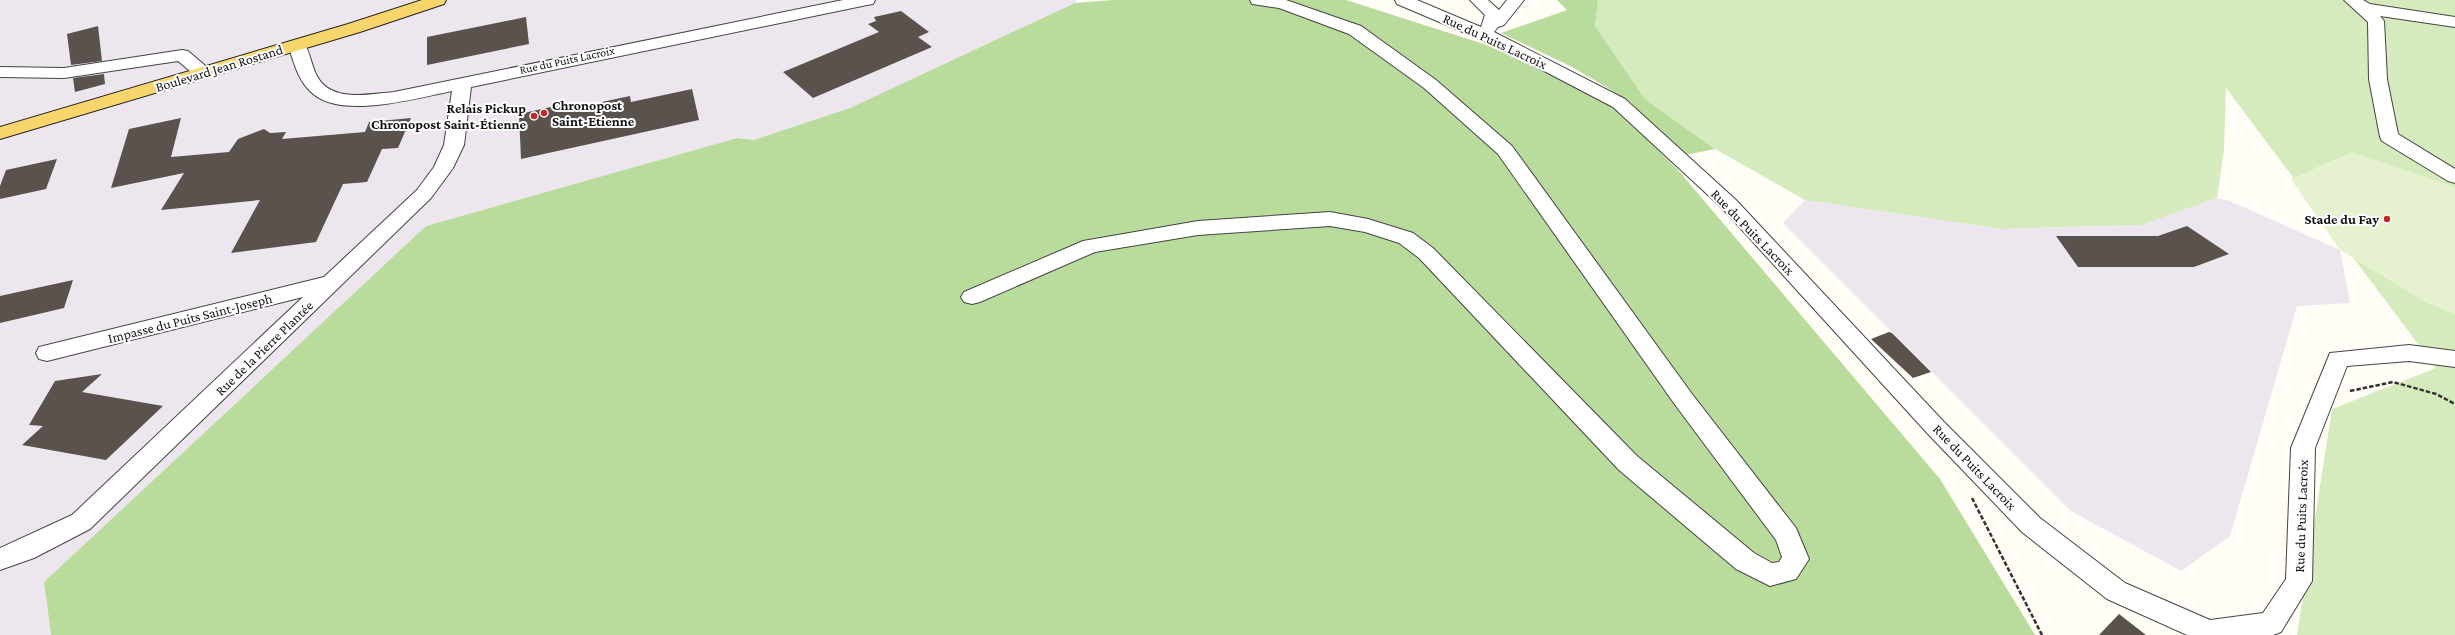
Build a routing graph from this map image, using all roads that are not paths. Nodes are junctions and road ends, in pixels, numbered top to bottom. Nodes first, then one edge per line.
1 (438, 0) edge
2 (867, 0) edge
3 (1258, 0) edge
4 (1403, 0) edge
5 (1478, 0) edge
6 (1516, 0) edge
7 (2359, 5) edge
8 (2455, 22) edge
9 (1488, 28) junction
10 (297, 45) junction
11 (0, 72) edge
12 (203, 73) junction
13 (462, 83) junction
14 (0, 133) edge
15 (2455, 177) edge
16 (333, 282) junction
17 (972, 296) dead end
18 (47, 353) dead end
19 (2455, 359) edge
20 (0, 559) edge

1 - 10 main road, Boulevard Jean Rostand
2 - 13 street, Rue du Puits Lacroix
3 - 17 street
4 - 9 street, Rue du Puits Lacroix
5 - 9 street
6 - 9 street
7 - 8 street
7 - 15 street
9 - 19 street, Rue du Puits Lacroix
10 - 12 main road, Boulevard Jean Rostand
10 - 13 street, Rue du Puits Lacroix
11 - 12 street
12 - 14 main road, Boulevard Jean Rostand
13 - 16 street, Rue de la Pierre Plantée
16 - 18 street, Impasse du Puits Saint-Joseph
16 - 20 street, Rue de la Pierre Plantée

